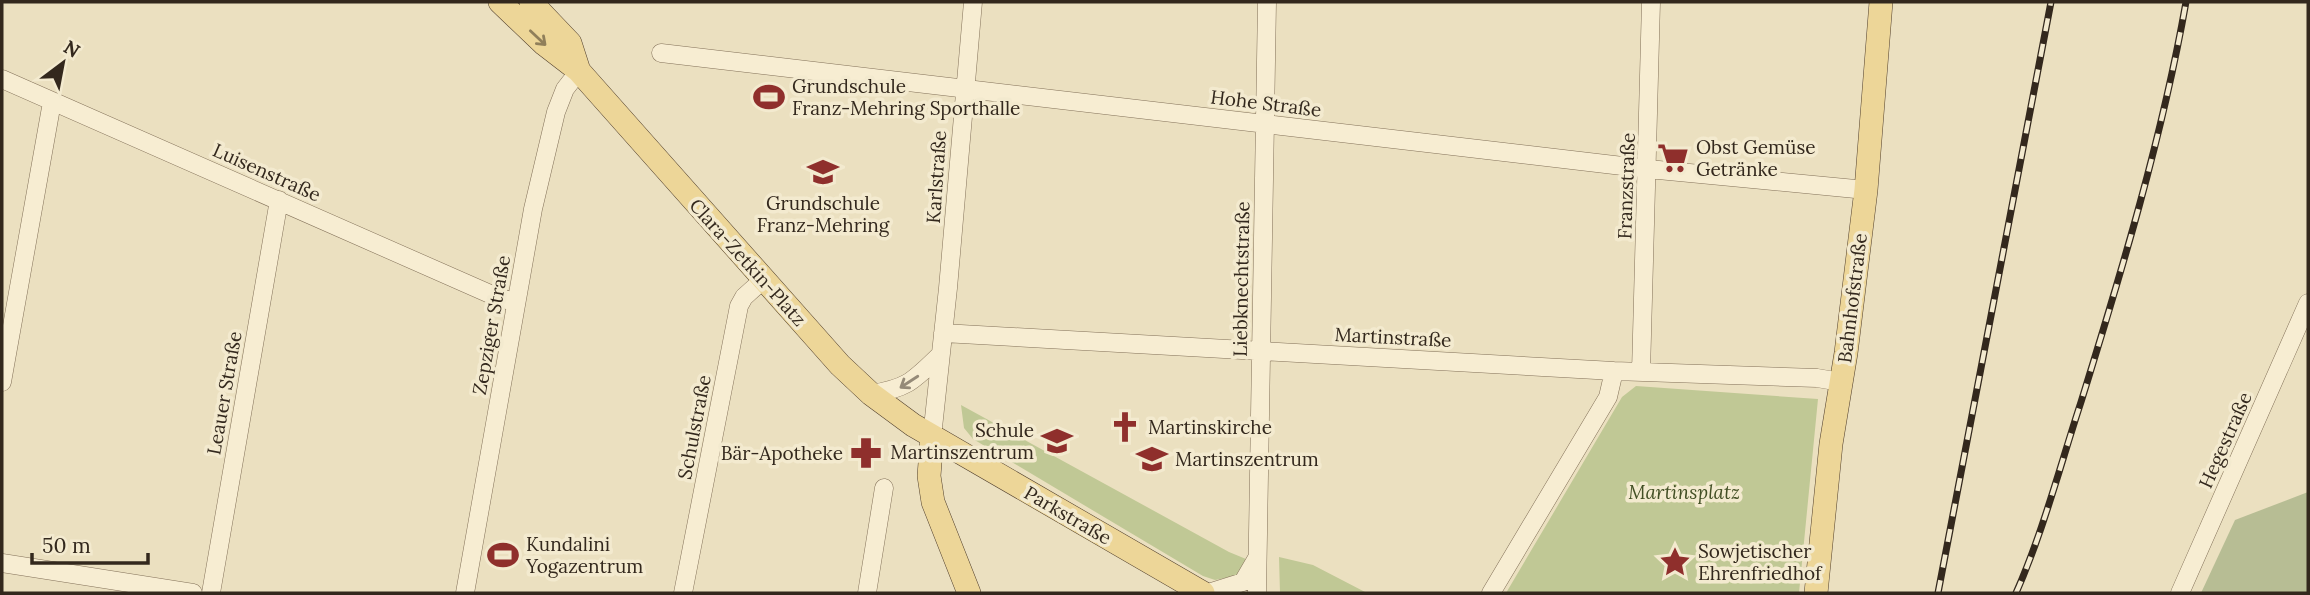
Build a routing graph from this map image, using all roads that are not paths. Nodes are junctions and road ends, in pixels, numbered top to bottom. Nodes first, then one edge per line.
1 (500, 2) edge
2 (531, 2) edge
3 (973, 2) edge
4 (1267, 2) edge
5 (1651, 2) edge
6 (1881, 2) edge
7 (661, 53) dead end
8 (579, 71) junction
9 (2, 79) edge
10 (964, 87) junction
11 (52, 102) junction
12 (1265, 124) junction
13 (1648, 169) junction
14 (1866, 190) junction
15 (279, 200) junction
16 (764, 279) junction
17 (516, 303) junction
18 (2308, 303) edge
19 (943, 333) junction
20 (1260, 350) junction
21 (940, 355) junction
22 (1615, 371) junction
23 (1641, 372) junction
24 (2, 382) edge
25 (1841, 382) junction
26 (871, 394) junction
27 (932, 437) junction
28 (884, 488) dead end
29 (1257, 558) junction
30 (2, 563) edge
31 (192, 593) edge
32 (211, 593) edge
33 (465, 593) edge
34 (682, 593) edge
35 (867, 593) edge
36 (970, 593) edge
37 (1206, 593) edge
38 (1257, 593) edge
39 (1491, 593) edge
40 (1816, 593) edge
41 (2180, 593) edge

1 -> 8 main road
2 - 8 main road
3 - 10 street, Karlstraße
4 - 12 street, Liebknechtstraße
5 - 13 street, Franzstraße
6 - 14 main road, Bahnhofstraße
7 - 10 street, Hohe Straße
8 - 16 main road, Clara-Zetkin-Platz
8 - 17 street, Zepziger Straße
9 - 11 street, Luisenstraße
10 - 12 street, Hohe Straße
10 - 19 street, Karlstraße
11 - 15 street, Luisenstraße
11 - 24 street
12 - 13 street, Hohe Straße
12 - 20 street, Liebknechtstraße
13 - 14 street, Hohe Straße
13 - 23 street, Franzstraße
14 - 25 main road, Bahnhofstraße
15 - 17 street, Luisenstraße
15 - 32 street, Leauer Straße
16 - 26 main road, Clara-Zetkin-Platz
16 - 34 street, Schulstraße
17 - 33 street, Zepziger Straße
18 - 41 street, Hegestraße
19 - 20 street, Martinstraße
19 - 21 street, Karlstraße
20 - 22 street, Martinstraße
20 - 29 street, Liebknechtstraße
21 -> 26 street
21 - 27 street, Karlstraße
22 - 23 street, Martinstraße
22 - 39 street
23 - 25 street, Martinstraße
25 - 40 main road, Bahnhofstraße
26 - 27 main road, Clara-Zetkin-Platz
27 - 36 main road
27 - 37 main road, Parkstraße
28 - 35 street
29 - 37 street
29 - 38 street, Liebknechtstraße
30 - 31 street

